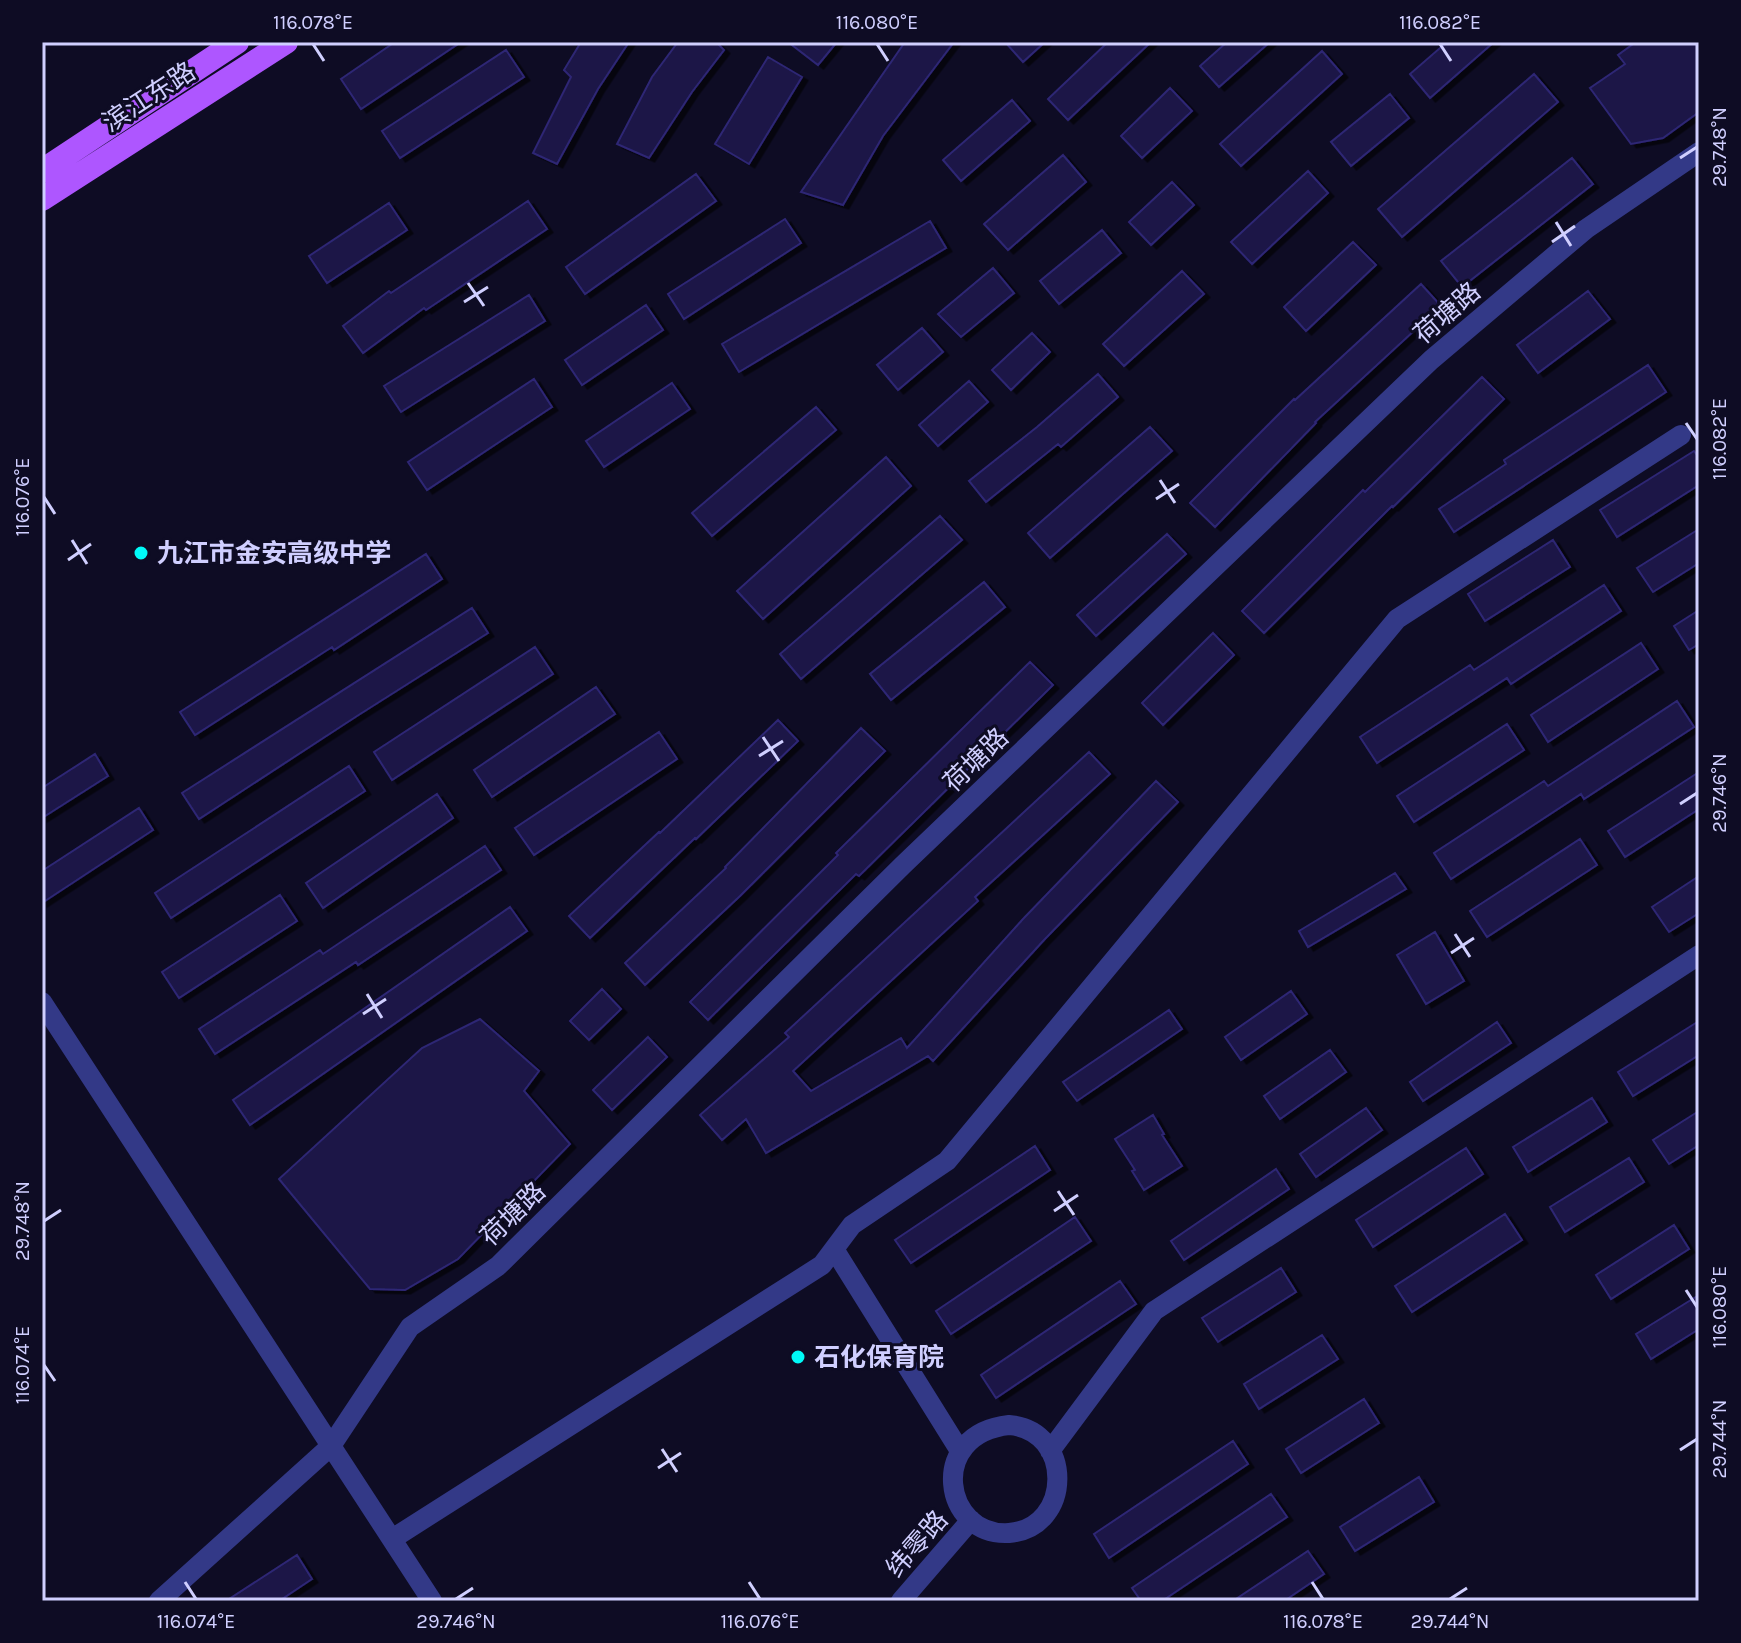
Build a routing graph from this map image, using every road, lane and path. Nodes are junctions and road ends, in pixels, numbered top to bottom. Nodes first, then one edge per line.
1 (237, 42) edge
2 (286, 42) edge
3 (1699, 152) edge
4 (42, 171) edge
5 (42, 199) edge
6 (1681, 435) dead end
7 (1699, 955) edge
8 (42, 1002) edge
9 (834, 1249) junction
10 (331, 1446) junction
11 (960, 1451) junction
12 (1050, 1451) junction
13 (971, 1520) junction
14 (392, 1539) junction
15 (159, 1601) edge
16 (432, 1601) edge
17 (901, 1601) edge

1 - 4 main road, 滨江东路
2 - 5 main road, 滨江东路
3 - 10 street, 荷塘路
6 - 9 street
7 - 12 street
8 - 10 street
9 - 11 street
9 - 14 street
10 - 14 street
10 - 15 street, 荷塘路
11 - 12 street
11 - 13 street
12 - 13 street
13 - 17 street, 纬零路
14 - 16 street

